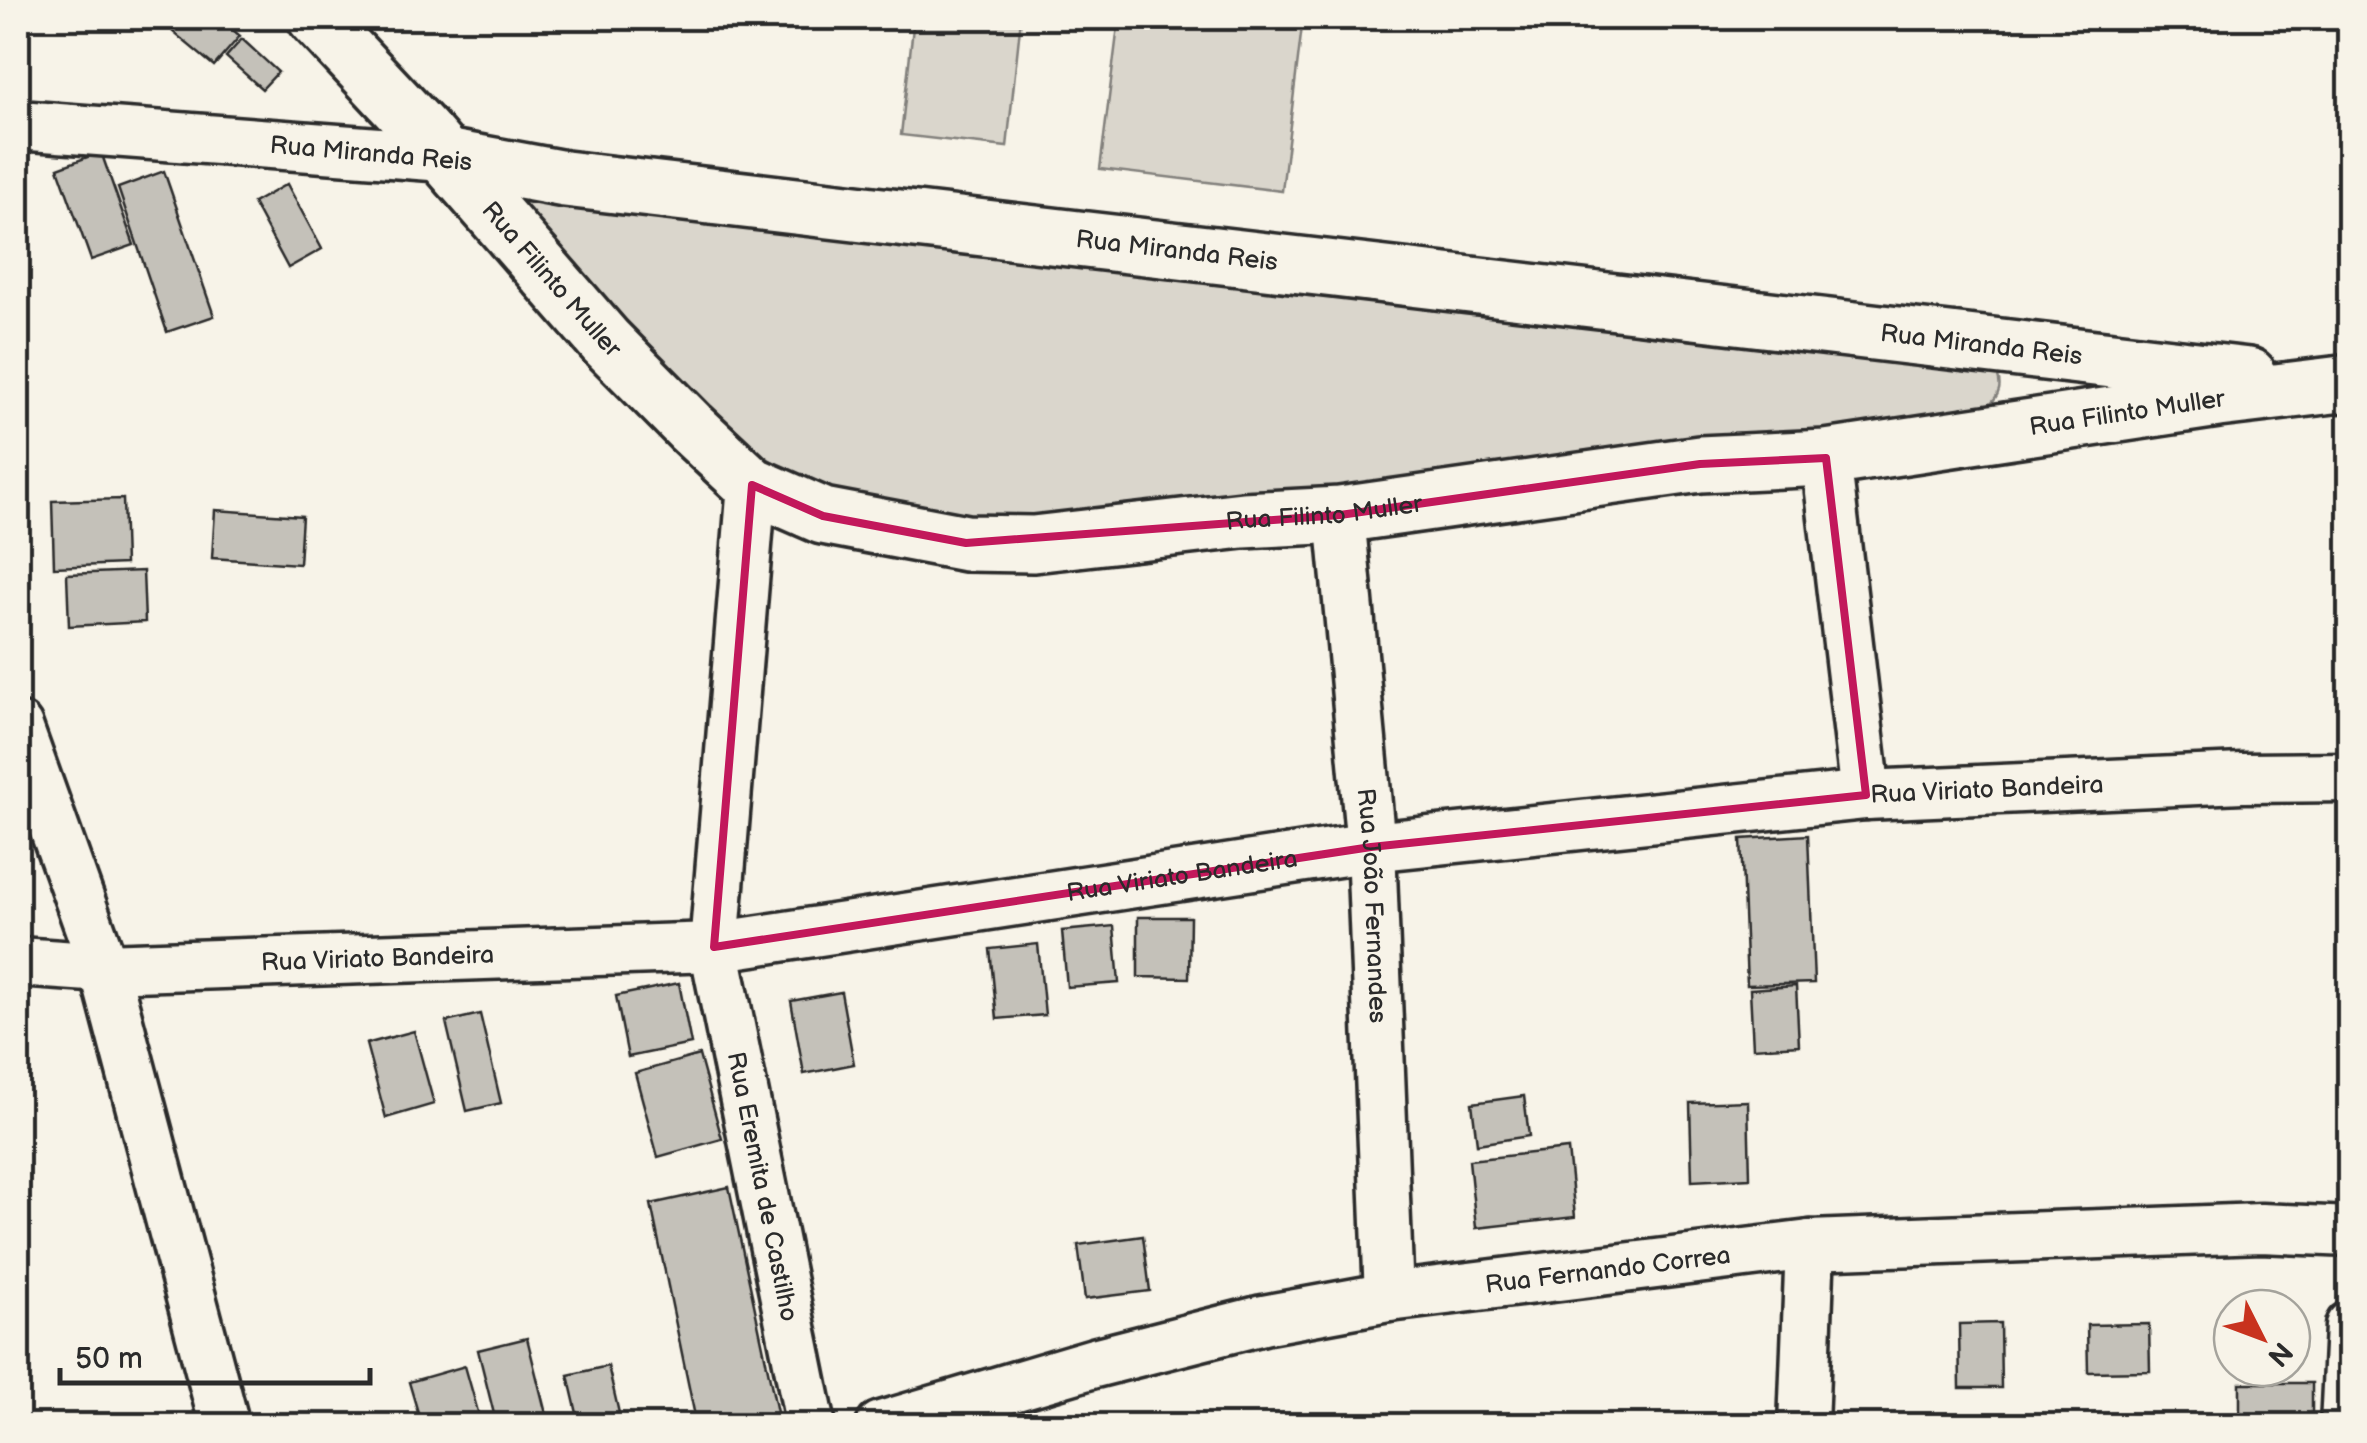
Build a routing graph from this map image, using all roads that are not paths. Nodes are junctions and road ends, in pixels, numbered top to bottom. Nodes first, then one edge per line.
1 (316, 18) edge
2 (18, 124) edge
3 (445, 157) junction
4 (2341, 384) edge
5 (1826, 458) junction
6 (752, 485) junction
7 (1340, 515) junction
8 (18, 727) edge
9 (2350, 777) edge
10 (1866, 795) junction
11 (1371, 847) junction
12 (714, 947) junction
13 (18, 962) edge
14 (104, 968) junction
15 (2350, 1232) edge
16 (1810, 1245) junction
17 (1389, 1298) junction
18 (2350, 1326) edge
19 (225, 1426) edge
20 (810, 1426) edge
21 (881, 1426) edge
22 (1803, 1426) edge
23 (2345, 1426) edge

1 - 3 street, Rua Filinto Muller
2 - 3 street, Rua Miranda Reis
3 - 4 street, Rua Miranda Reis
3 - 6 street, Rua Filinto Muller
4 - 5 street, Rua Filinto Muller
5 - 7 street, Rua Filinto Muller
5 - 10 street
6 - 7 street, Rua Filinto Muller
6 - 12 street, Rua Eremita de Castilho
7 - 11 street, Rua João Fernandes
8 - 14 street
9 - 10 street, Rua Viriato Bandeira
10 - 11 street, Rua Viriato Bandeira
11 - 12 street, Rua Viriato Bandeira
11 - 17 street, Rua João Fernandes
12 - 14 street, Rua Viriato Bandeira
12 - 20 street, Rua Eremita de Castilho
13 - 14 street, Rua Viriato Bandeira
14 - 19 street
15 - 16 street, Rua Fernando Correa
16 - 17 street, Rua Fernando Correa
16 - 22 street
17 - 21 street, Rua Fernando Correa
18 - 23 street

